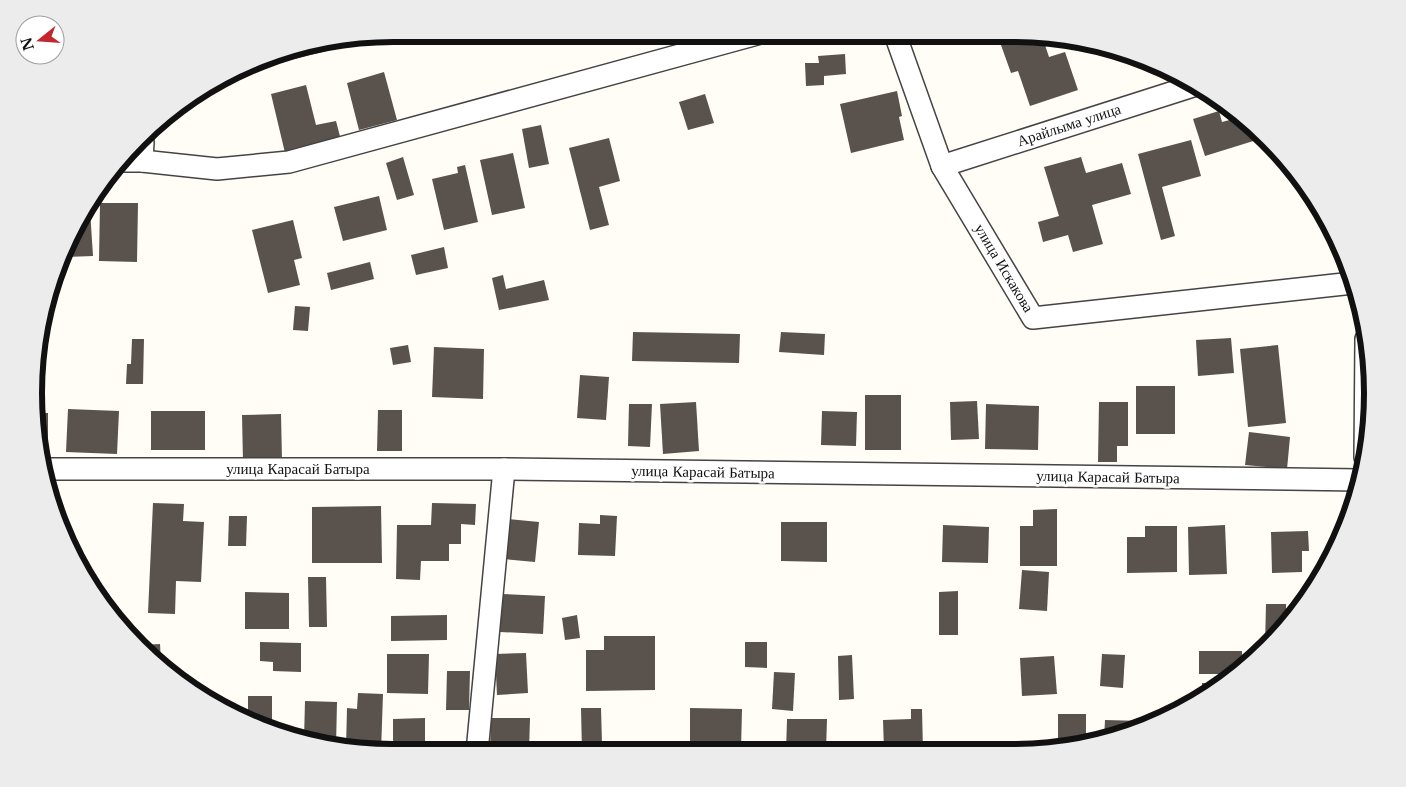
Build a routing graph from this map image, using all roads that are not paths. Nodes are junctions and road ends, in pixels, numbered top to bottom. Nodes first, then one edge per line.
1 (728, 42) edge
2 (898, 42) edge
3 (1185, 88) edge
4 (137, 155) edge
5 (942, 166) junction
6 (1346, 284) edge
7 (51, 469) edge
8 (504, 469) junction
9 (1353, 480) edge
10 (478, 744) edge

1 - 4 street
2 - 5 street, улица Искакова
3 - 5 street, Арайлыма улица
5 - 6 street, улица Искакова
7 - 8 street, улица Карасай Батыра
8 - 9 street, улица Карасай Батыра
8 - 10 street

